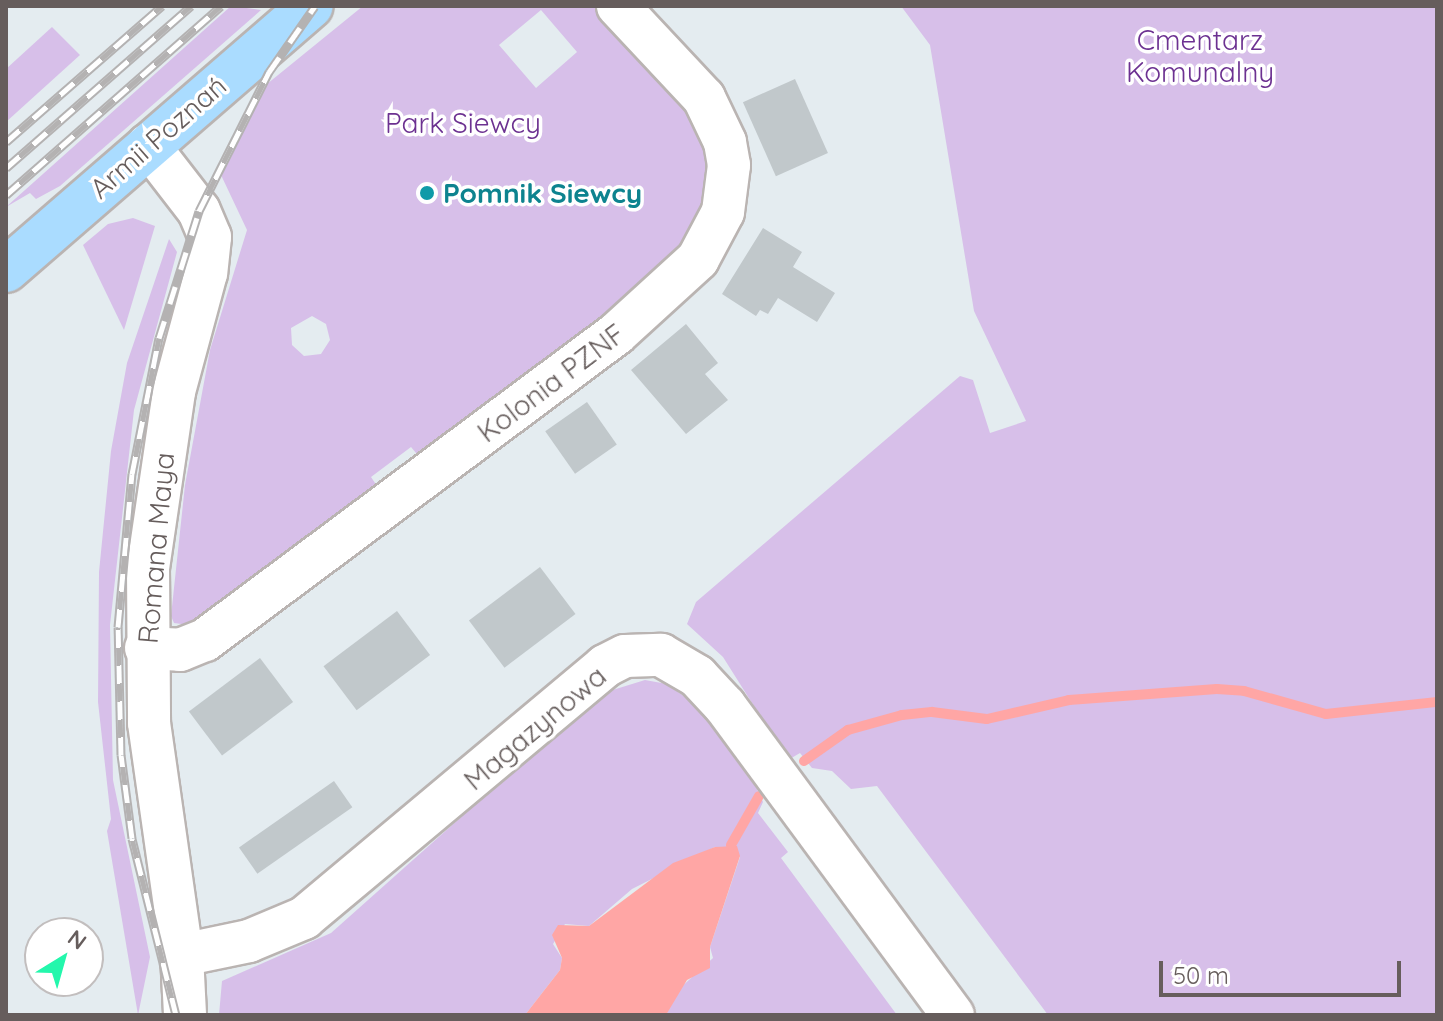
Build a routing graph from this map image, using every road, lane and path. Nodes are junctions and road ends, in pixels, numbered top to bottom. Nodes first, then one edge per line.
1 (311, 6) edge
2 (618, 6) edge
3 (148, 145) junction
4 (6, 270) edge
5 (146, 648) junction
6 (183, 964) junction
7 (187, 1015) edge
8 (953, 1015) edge

1 - 3 main road, Armii Poznań
2 - 5 street, Kolonia PZNF
3 - 4 main road, Armii Poznań
3 - 5 street, Romana Maya
5 - 6 street, Romana Maya
6 - 7 street, Romana Maya
6 - 8 street, Magazynowa

